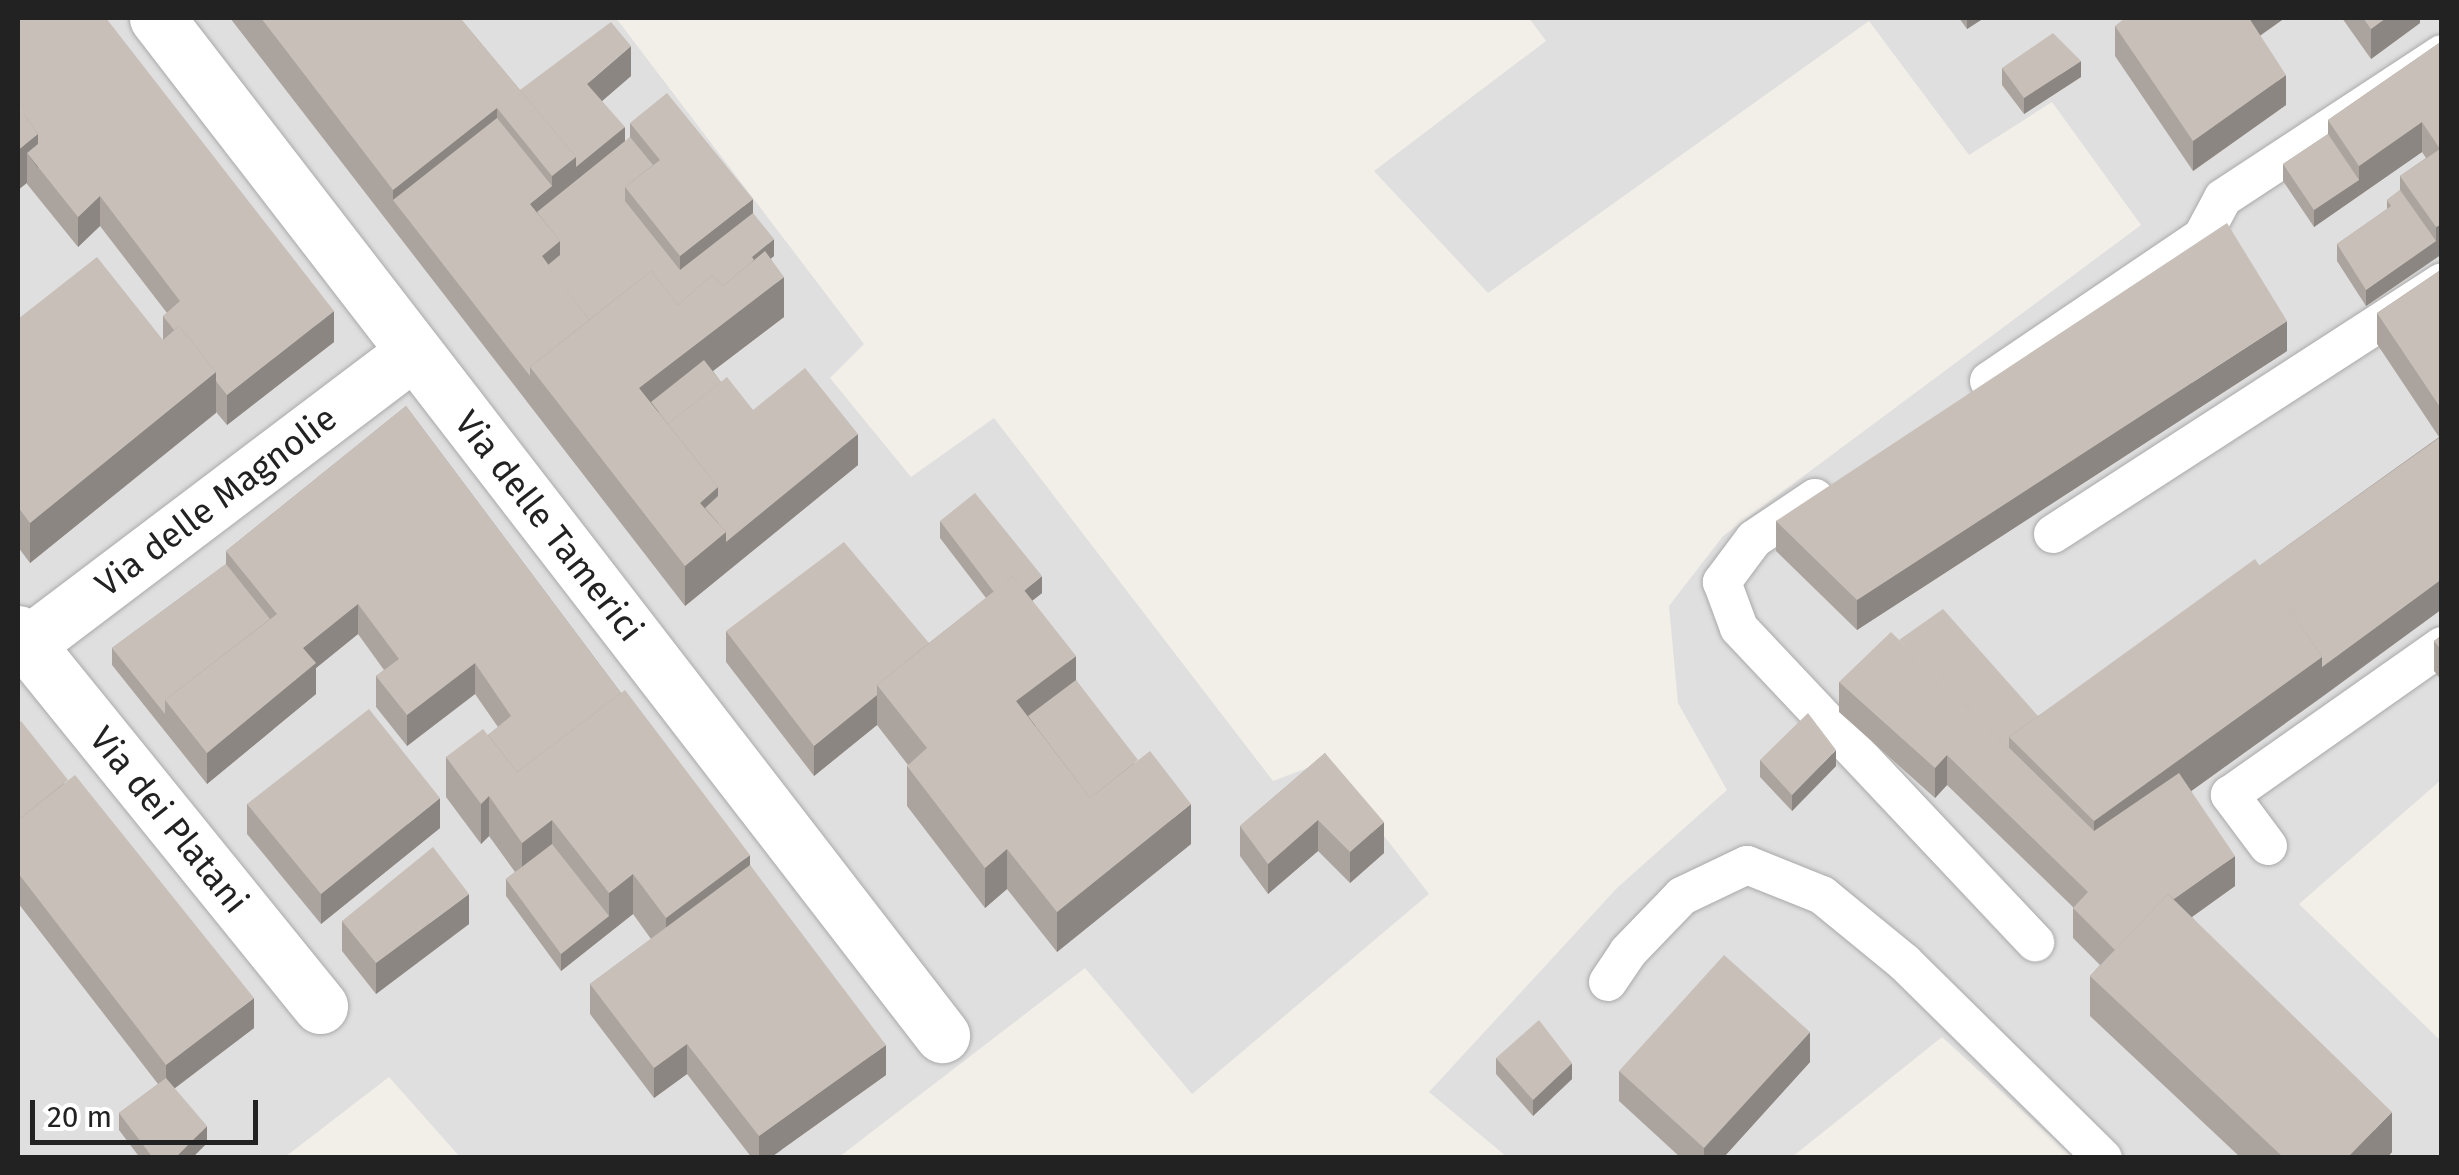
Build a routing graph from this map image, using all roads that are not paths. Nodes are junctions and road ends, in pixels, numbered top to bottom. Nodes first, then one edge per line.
1 (157, 18) edge
2 (2442, 54) edge
3 (2442, 282) edge
4 (414, 352) junction
5 (1962, 399) edge
6 (1850, 474) edge
7 (2053, 534) dead end
8 (20, 643) edge
9 (2442, 646) edge
10 (2268, 846) dead end
11 (2035, 942) dead end
12 (1608, 982) dead end
13 (320, 1006) dead end
14 (942, 1035) dead end
15 (2103, 1158) edge

1 - 4 street, Via delle Tamerici
2 - 5 lane
3 - 7 lane
4 - 8 street, Via delle Magnolie
4 - 14 street, Via delle Tamerici
6 - 11 lane
8 - 13 street, Via dei Platani
9 - 10 lane
12 - 15 lane

